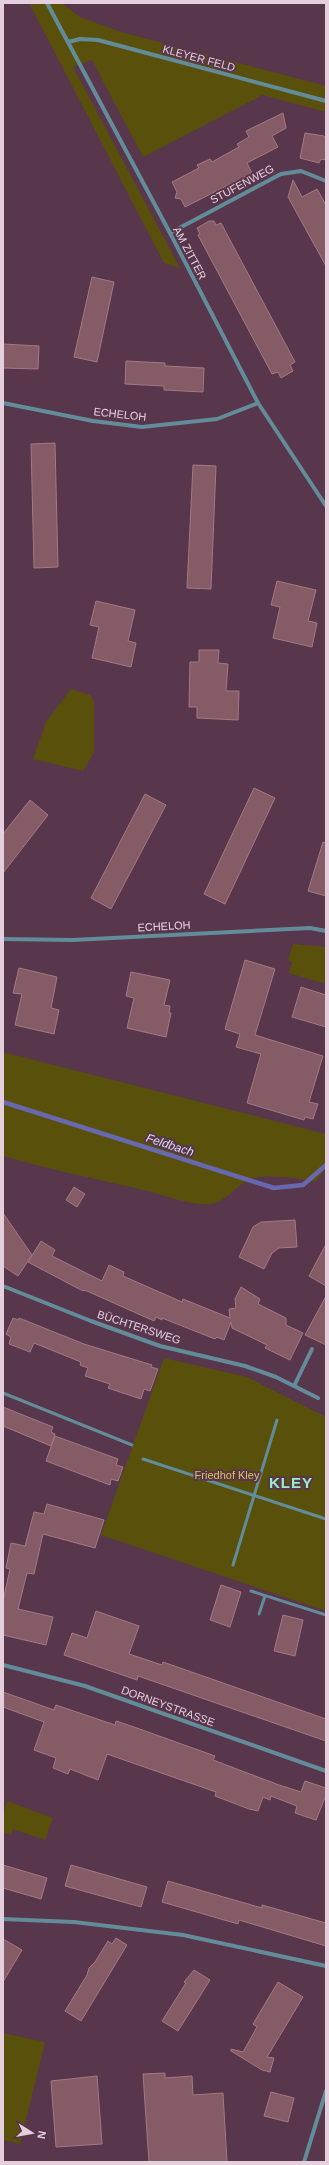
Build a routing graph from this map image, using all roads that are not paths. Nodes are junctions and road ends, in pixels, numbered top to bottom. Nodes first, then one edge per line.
1 (46, 3) edge
2 (68, 42) junction
3 (326, 101) edge
4 (326, 181) edge
5 (170, 233) junction
6 (3, 403) edge
7 (258, 403) junction
8 (326, 506) edge
9 (326, 931) edge
10 (3, 939) edge
11 (3, 1286) edge
12 (312, 1349) dead end
13 (294, 1386) junction
14 (3, 1393) edge
15 (318, 1398) dead end
16 (277, 1420) dead end
17 (132, 1445) dead end
18 (143, 1459) dead end
19 (254, 1496) junction
20 (326, 1519) edge
21 (233, 1565) dead end
22 (251, 1591) dead end
23 (265, 1596) junction
24 (259, 1614) dead end
25 (326, 1615) edge
26 (3, 1664) edge
27 (326, 1772) edge
28 (3, 1918) edge
29 (326, 1966) edge
30 (326, 2091) edge
31 (304, 2162) edge

1 - 2 street, AM ZITTER
2 - 3 street, KLEYER FELD
2 - 5 street, AM ZITTER
4 - 5 street, STUFENWEG
5 - 7 street, AM ZITTER
6 - 7 street, ECHELOH
7 - 8 street, AM ZITTER
9 - 10 street, ECHELOH
11 - 13 street, BÜCHTERSWEG
12 - 13 street
13 - 15 street, BÜCHTERSWEG
14 - 17 lane
16 - 19 lane
18 - 19 lane
19 - 20 lane
19 - 21 lane
22 - 23 lane
23 - 24 lane
23 - 25 lane
26 - 27 street, DORNEYSTRASSE
28 - 29 street
30 - 31 street

